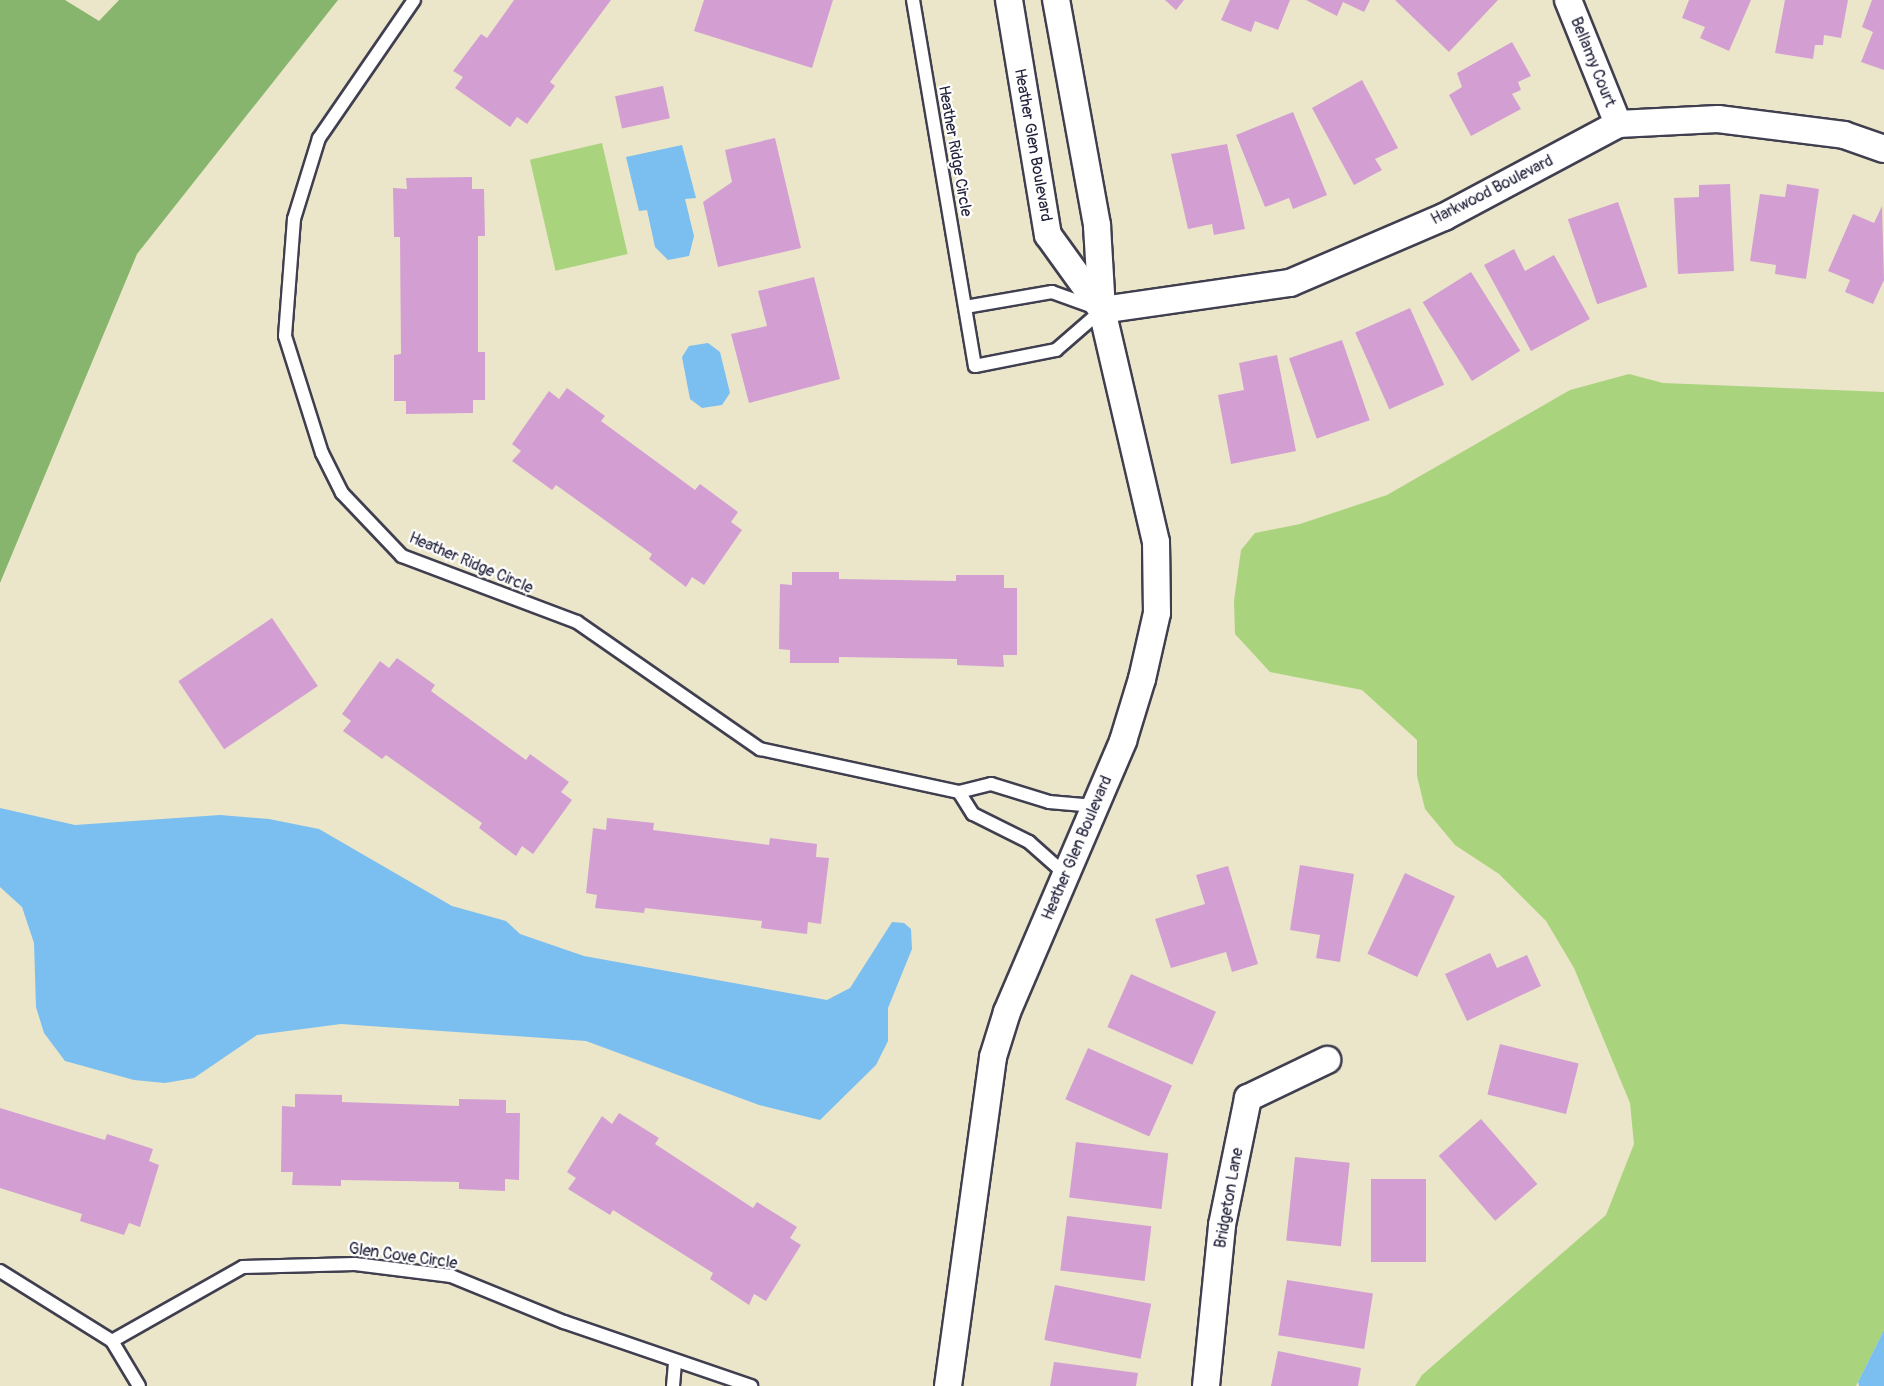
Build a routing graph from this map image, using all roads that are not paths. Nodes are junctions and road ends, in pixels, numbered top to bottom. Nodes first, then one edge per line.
1 (414, 0) edge
2 (913, 0) edge
3 (1009, 0) edge
4 (1056, 0) edge
5 (1568, 0) edge
6 (1618, 123) junction
7 (1884, 149) edge
8 (965, 307) junction
9 (1102, 310) junction
10 (959, 792) junction
11 (1095, 806) junction
12 (1065, 874) junction
13 (1327, 1060) dead end
14 (0, 1271) edge
15 (112, 1341) junction
16 (675, 1362) junction
17 (139, 1386) edge
18 (673, 1386) edge
19 (751, 1386) edge
20 (948, 1386) edge
21 (1206, 1386) edge

1 - 10 lane, Heather Ridge Circle
2 - 8 lane, Heather Ridge Circle
3 - 9 street, Heather Glen Boulevard
4 - 9 street, Heather Glen Boulevard
5 - 6 street, Bellamy Court
6 - 7 street, Harkwood Boulevard
6 - 9 street, Harkwood Boulevard
8 - 9 lane
8 - 9 lane, Heather Ridge Circle
9 - 11 street, Heather Glen Boulevard
10 - 11 lane, Heather Ridge Circle
10 - 12 lane
11 - 12 street, Heather Glen Boulevard
12 - 20 street, Heather Glen Boulevard
13 - 21 street, Bridgeton Lane
14 - 15 lane
15 - 16 lane, Glen Cove Circle
15 - 17 lane
16 - 18 lane
16 - 19 lane, Glen Cove Circle

